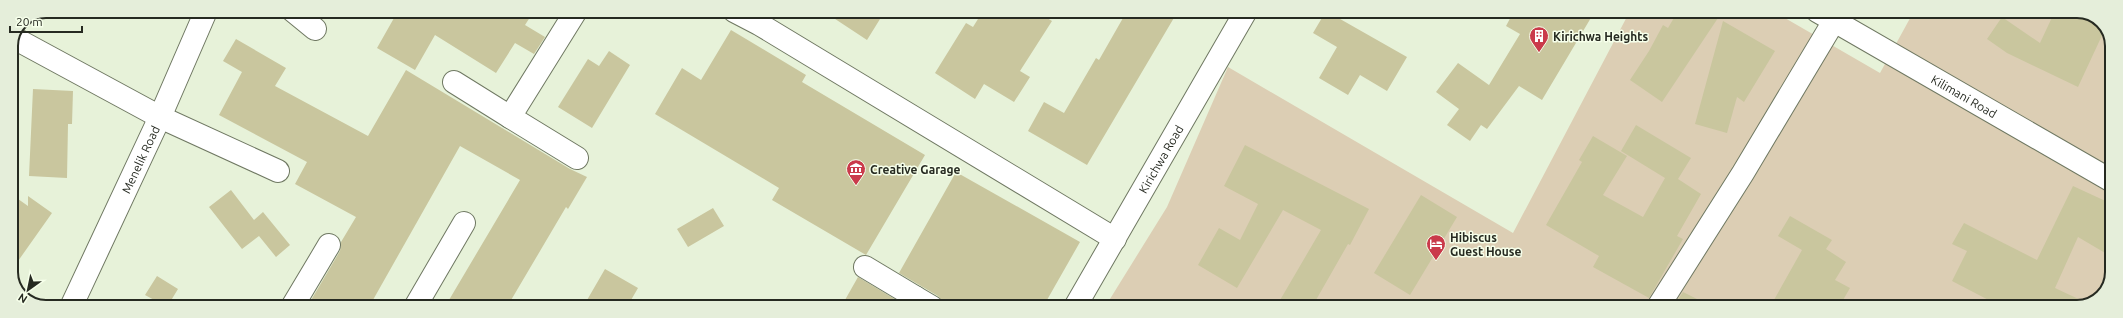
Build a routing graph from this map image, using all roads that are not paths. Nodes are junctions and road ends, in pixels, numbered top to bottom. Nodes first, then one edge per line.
1 (203, 18) edge
2 (302, 18) edge
3 (572, 18) edge
4 (747, 18) edge
5 (1242, 18) edge
6 (1825, 18) edge
7 (1829, 18) edge
8 (315, 29) dead end
9 (19, 41) edge
10 (454, 82) dead end
11 (160, 117) junction
12 (510, 117) junction
13 (577, 158) dead end
14 (278, 171) dead end
15 (2105, 177) edge
16 (464, 223) dead end
17 (1115, 239) junction
18 (329, 245) dead end
19 (865, 267) dead end
20 (77, 300) edge
21 (296, 300) edge
22 (419, 300) edge
23 (912, 300) edge
24 (1079, 300) edge
25 (1662, 300) edge

1 - 11 street, Menelik Road
2 - 8 street
3 - 12 street
4 - 17 street
5 - 17 street, Kirichwa Road
6 - 25 street
7 - 15 street, Kilimani Road
9 - 11 street
10 - 12 street
11 - 14 street
11 - 20 street, Menelik Road
12 - 13 street
16 - 22 street
17 - 24 street, Kirichwa Road
18 - 21 street
19 - 23 street

